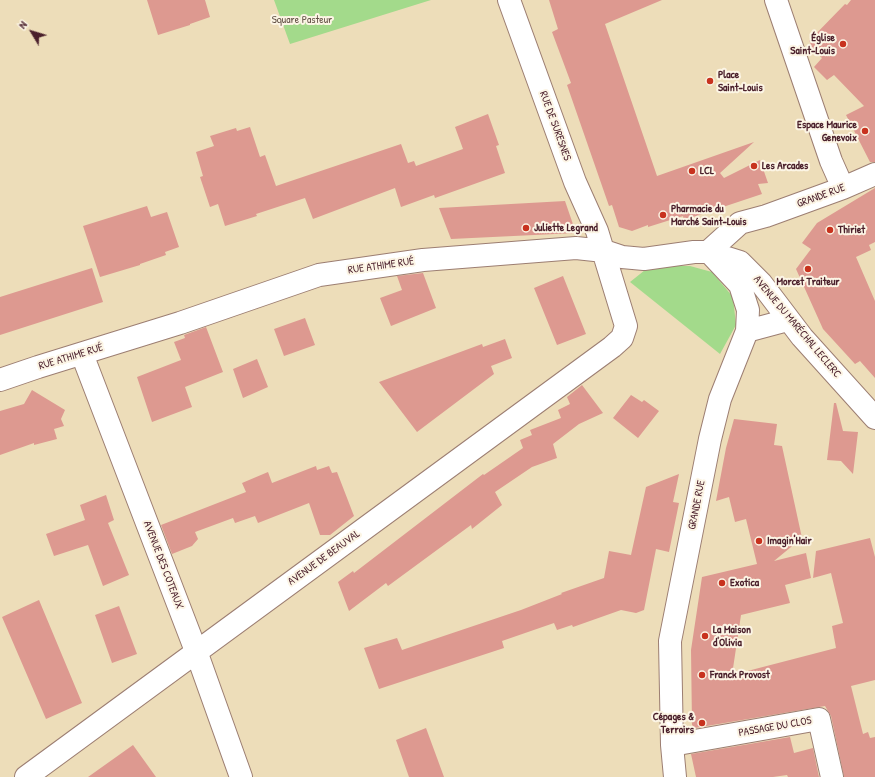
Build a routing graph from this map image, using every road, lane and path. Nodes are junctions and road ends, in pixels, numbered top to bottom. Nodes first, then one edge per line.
1 (509, 0) edge
2 (776, 0) edge
3 (875, 174) edge
4 (843, 188) junction
5 (604, 251) junction
6 (708, 252) junction
7 (788, 320) junction
8 (747, 332) junction
9 (622, 338) joint
10 (82, 354) junction
11 (0, 380) edge
12 (875, 418) edge
13 (196, 651) junction
14 (672, 745) junction
15 (26, 777) edge
16 (241, 777) edge
17 (675, 777) edge
18 (832, 777) edge

1 - 5 street, RUE DE SURESNES
2 - 4 street
3 - 4 street, GRANDE RUE
4 - 6 street, GRANDE RUE
5 - 6 street, RUE ATHIME RUÉ
5 - 9 street, RUE DE SURESNES
5 - 10 street, RUE ATHIME RUÉ
6 - 7 street, AVENUE DU MARÉCHAL LECLERC
6 - 8 street, GRANDE RUE
7 - 8 street
7 - 12 street, AVENUE DU MARÉCHAL LECLERC
8 - 14 street, GRANDE RUE
9 - 13 street, AVENUE DE BEAUVAL
10 - 11 street, RUE ATHIME RUÉ
10 - 13 street, AVENUE DES COTEAUX
13 - 15 street, AVENUE DE BEAUVAL
13 - 16 street, AVENUE DES COTEAUX
14 - 17 street, GRANDE RUE
14 - 18 street, PASSAGE DU CLOS

